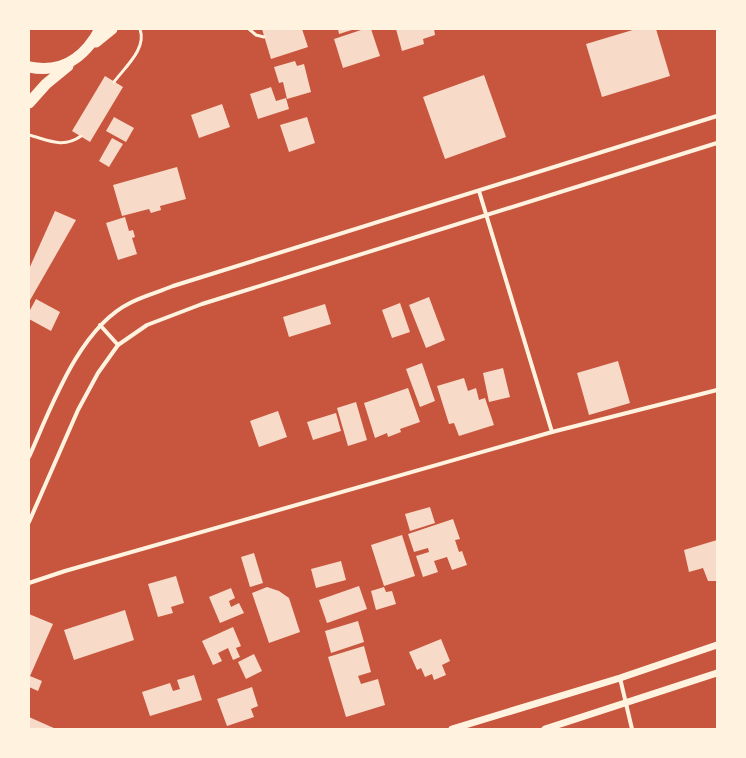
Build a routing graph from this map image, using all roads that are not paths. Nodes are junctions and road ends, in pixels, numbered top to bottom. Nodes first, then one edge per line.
1 (100, 29) edge
2 (112, 29) edge
3 (140, 29) edge
4 (249, 29) edge
5 (264, 37) dead end
6 (92, 45) junction
7 (74, 61) junction
8 (29, 67) edge
9 (114, 82) dead end
10 (29, 102) edge
11 (717, 116) edge
12 (29, 135) edge
13 (81, 136) dead end
14 (717, 143) edge
15 (479, 191) junction
16 (486, 216) junction
17 (100, 326) junction
18 (118, 346) junction
19 (717, 390) edge
20 (552, 432) junction
21 (29, 457) edge
22 (29, 522) edge
23 (29, 583) edge
24 (717, 646) edge
25 (717, 673) edge
26 (620, 678) junction
27 (625, 704) junction
28 (452, 729) edge
29 (545, 729) edge
30 (632, 729) edge

1 - 6 highway
2 - 6 highway
3 - 9 lane
4 - 5 lane
6 - 7 highway
7 - 8 highway
7 - 10 highway
11 - 15 street
12 - 13 lane
14 - 16 street
15 - 16 street
15 - 17 street
16 - 18 street
16 - 20 street
17 - 18 street
17 - 21 street
18 - 22 street
19 - 20 street
20 - 23 street
24 - 26 street
25 - 27 street
26 - 27 street
26 - 28 street
27 - 29 street
27 - 30 street

